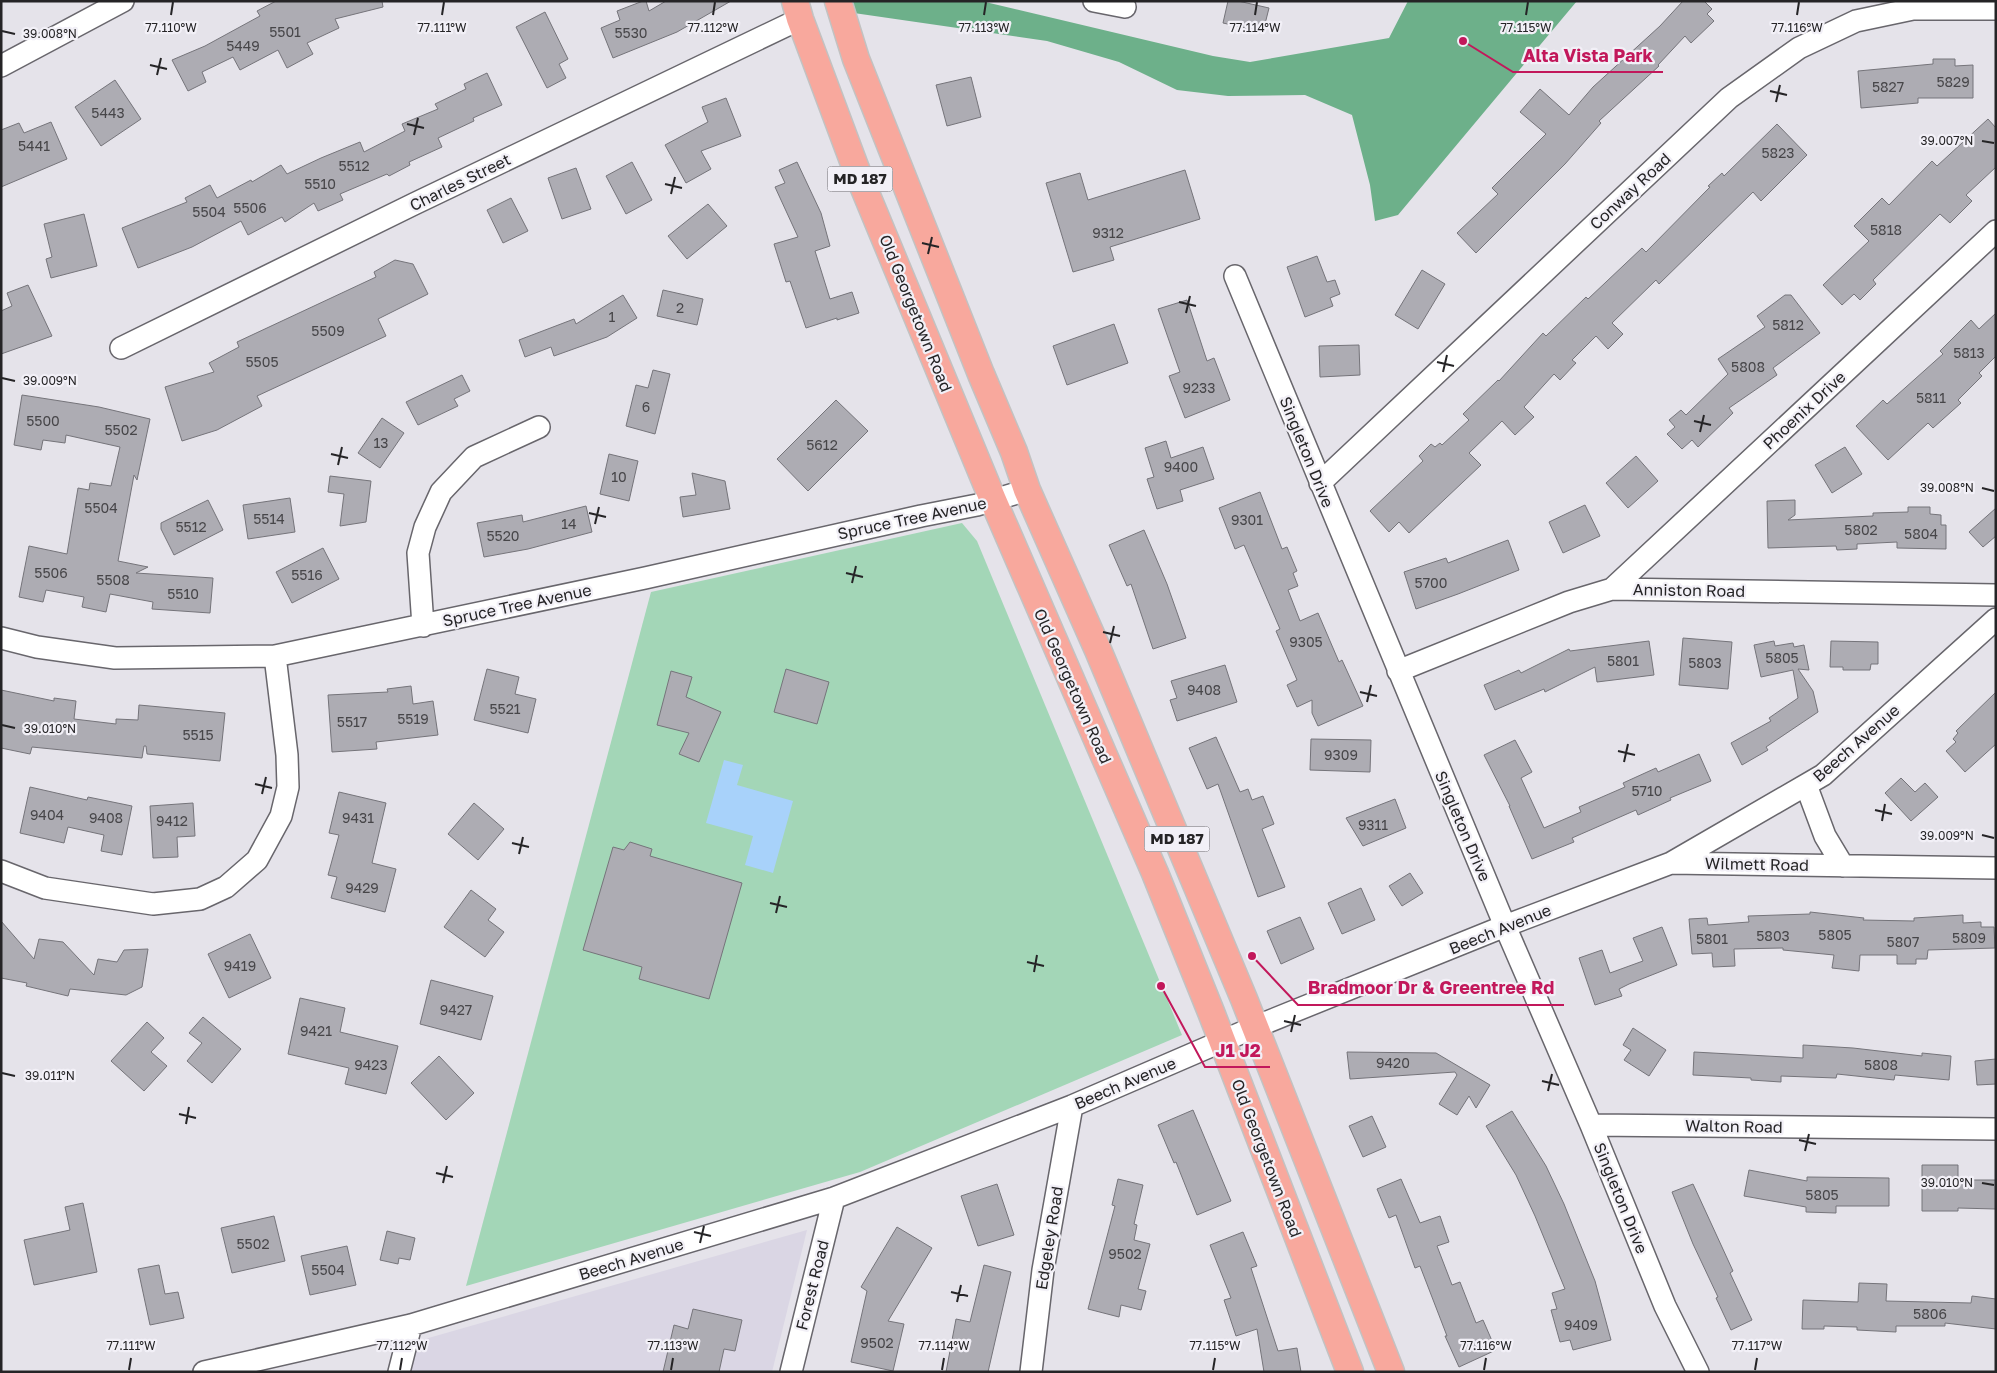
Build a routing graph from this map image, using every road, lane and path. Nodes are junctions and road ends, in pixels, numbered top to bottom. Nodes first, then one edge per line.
1 (123, 1) edge
2 (838, 1) edge
3 (1094, 1) edge
4 (1125, 6) dead end
5 (1996, 9) edge
6 (798, 10) edge
7 (1, 66) edge
8 (1996, 231) edge
9 (1235, 276) dead end
10 (121, 348) dead end
11 (538, 427) dead end
12 (1320, 483) junction
13 (1027, 490) junction
14 (993, 500) junction
15 (1612, 589) junction
16 (1996, 595) edge
17 (1996, 619) edge
18 (423, 626) junction
19 (1, 638) edge
20 (275, 656) junction
21 (1398, 670) junction
22 (1806, 785) junction
23 (1671, 863) junction
24 (1843, 866) junction
25 (1996, 868) edge
26 (1, 871) edge
27 (1505, 926) junction
28 (1255, 1027) junction
29 (1222, 1042) junction
30 (1072, 1106) junction
31 (1591, 1125) junction
32 (1996, 1129) edge
33 (834, 1198) junction
34 (411, 1324) junction
35 (204, 1372) edge
36 (398, 1372) edge
37 (791, 1372) edge
38 (1031, 1372) edge
39 (1350, 1372) edge
40 (1391, 1372) edge
41 (1698, 1372) edge

1 - 7 street
2 - 13 main road, MD 187
3 - 4 street
5 - 12 street, Conway Road
6 - 10 street, Charles Street
6 - 14 main road, Old Georgetown Road / MD 187
8 - 15 street, Phoenix Drive
9 - 12 street, Singleton Drive
11 - 18 street
12 - 21 street, Singleton Drive
13 - 14 street, Spruce Tree Avenue
13 - 28 main road, MD 187
14 - 18 street, Spruce Tree Avenue
14 - 29 main road, Old Georgetown Road / MD 187
15 - 16 street, Anniston Road
15 - 21 street, Anniston Road
17 - 22 street, Beech Avenue
18 - 20 street, Spruce Tree Avenue
19 - 20 street, Spruce Tree Avenue
20 - 26 street
21 - 27 street, Singleton Drive
22 - 23 street, Beech Avenue
22 - 24 street, Wilmett Road
23 - 24 street, Wilmett Road
23 - 27 street, Beech Avenue
24 - 25 street, Wilmett Road
27 - 28 street, Beech Avenue
27 - 31 street, Singleton Drive
28 - 29 street, Beech Avenue
28 - 40 main road, MD 187
29 - 30 street, Beech Avenue
29 - 39 main road, Old Georgetown Road / MD 187
30 - 33 street, Beech Avenue
30 - 38 street, Edgeley Road
31 - 32 street, Walton Road
31 - 41 street, Singleton Drive
33 - 34 street, Beech Avenue
33 - 37 street, Forest Road
34 - 35 street, Beech Avenue
34 - 36 street

